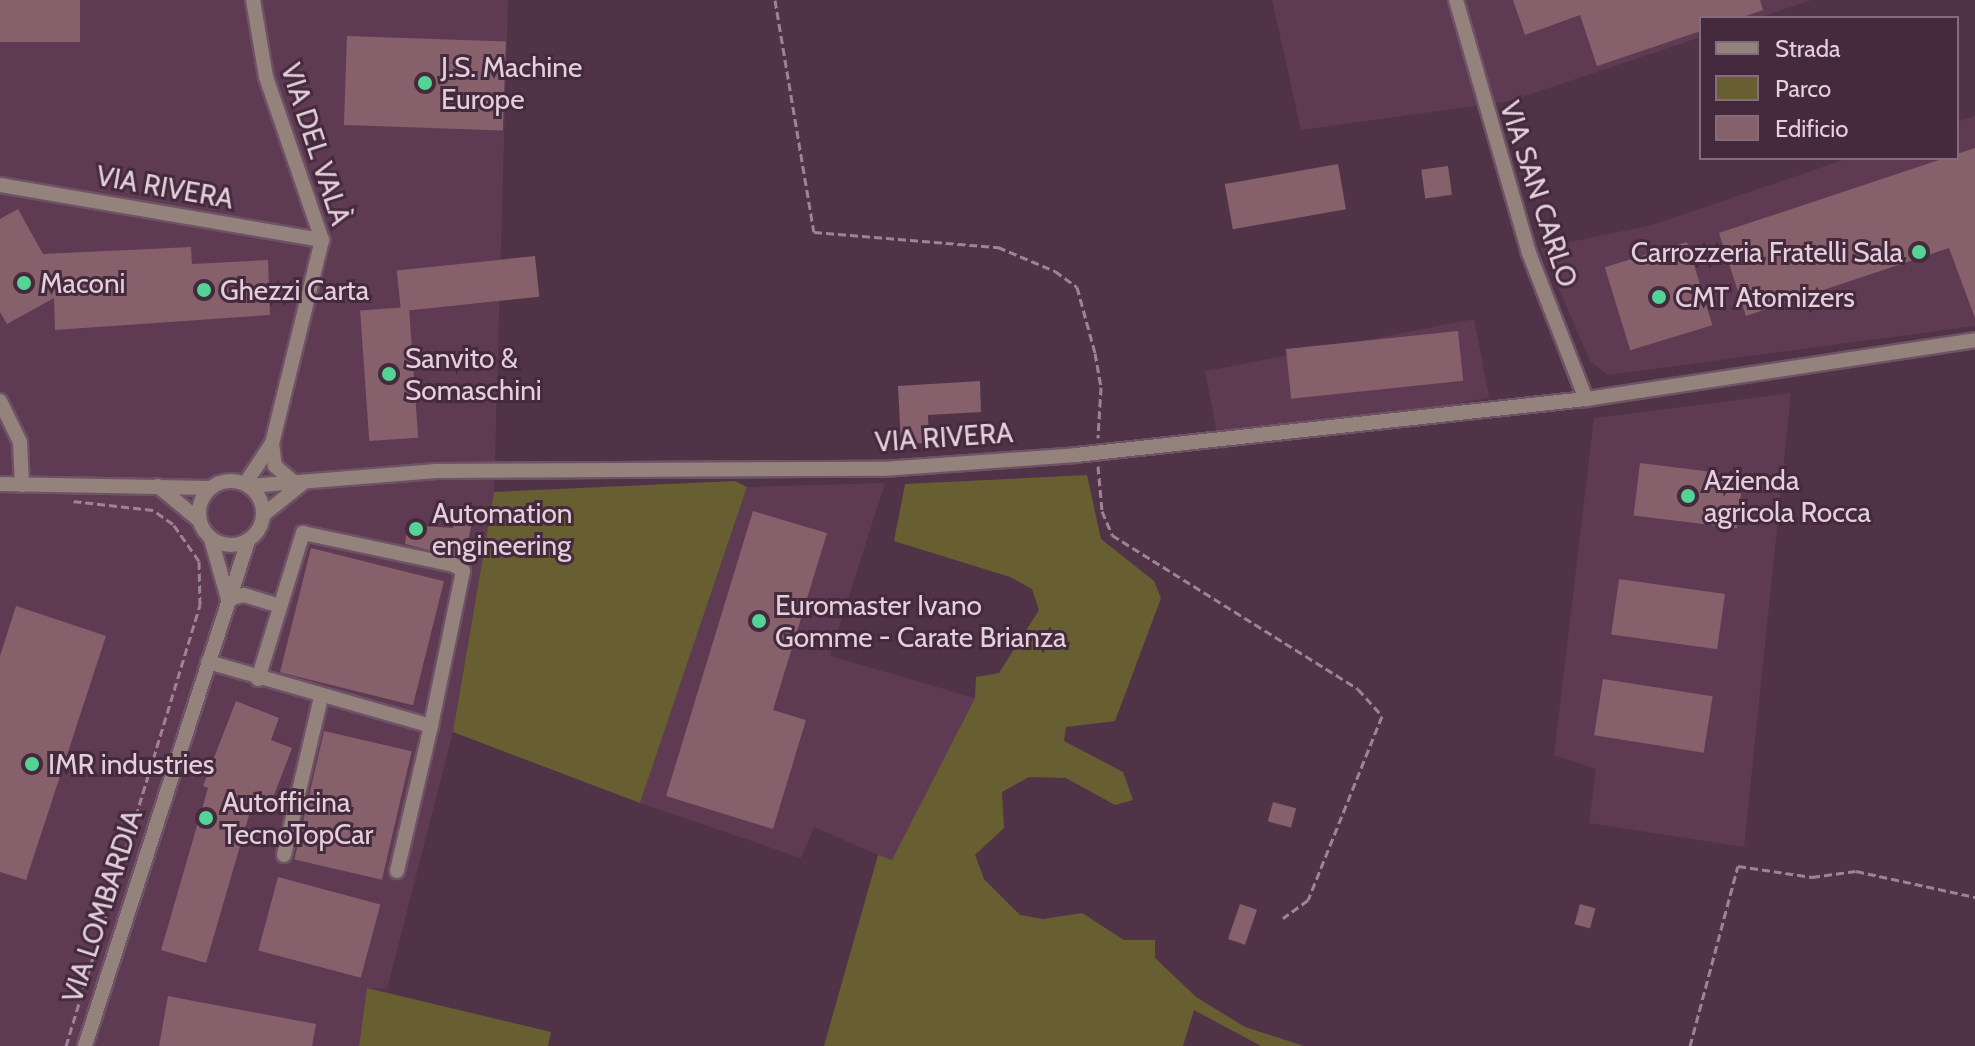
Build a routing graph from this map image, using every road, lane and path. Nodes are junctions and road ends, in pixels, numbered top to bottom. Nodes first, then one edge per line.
1 (253, 0) edge
2 (775, 0) edge
3 (1456, 0) edge
4 (0, 185) edge
5 (322, 240) junction
6 (1975, 340) edge
7 (1586, 399) junction
8 (0, 401) edge
9 (272, 443) junction
10 (1097, 454) junction
11 (298, 482) junction
12 (0, 484) edge
13 (22, 485) junction
14 (247, 485) junction
15 (158, 486) junction
16 (210, 488) junction
17 (66, 501) dead end
18 (263, 515) junction
19 (199, 520) junction
20 (211, 539) junction
21 (248, 541) junction
22 (228, 599) junction
23 (280, 606) junction
24 (208, 662) junction
25 (258, 679) junction
26 (321, 697) junction
27 (431, 726) junction
28 (284, 855) dead end
29 (397, 871) dead end
30 (1975, 897) edge
31 (1283, 918) dead end
32 (66, 1046) edge
33 (85, 1046) edge
34 (1690, 1046) edge

1 - 5 street, VIA DEL VALÀ
2 - 10 path
3 - 7 street, VIA SAN CARLO
4 - 5 street, VIA RIVERA
5 - 9 street, VIA DEL VALÀ
6 - 7 street, VIA RIVERA
7 - 10 street, VIA RIVERA
8 - 13 street
9 - 11 street
9 - 14 street, VIA DEL VALÀ
10 - 11 street, VIA RIVERA
10 - 31 path
11 - 14 street, VIA RIVERA
11 - 18 street
12 - 13 street
13 - 15 street
14 - 16 street
14 - 18 street
15 - 16 street
15 - 19 street
16 - 19 street
17 - 32 path
18 - 21 street
19 - 20 street
20 - 21 street
20 - 22 street
21 - 22 street, VIA LOMBARDIA
22 - 23 street
22 - 24 street, VIA LOMBARDIA
23 - 25 street
23 - 27 street
24 - 25 street
24 - 33 street, VIA LOMBARDIA
25 - 26 street
26 - 27 street
26 - 28 street
27 - 29 street
30 - 34 path

